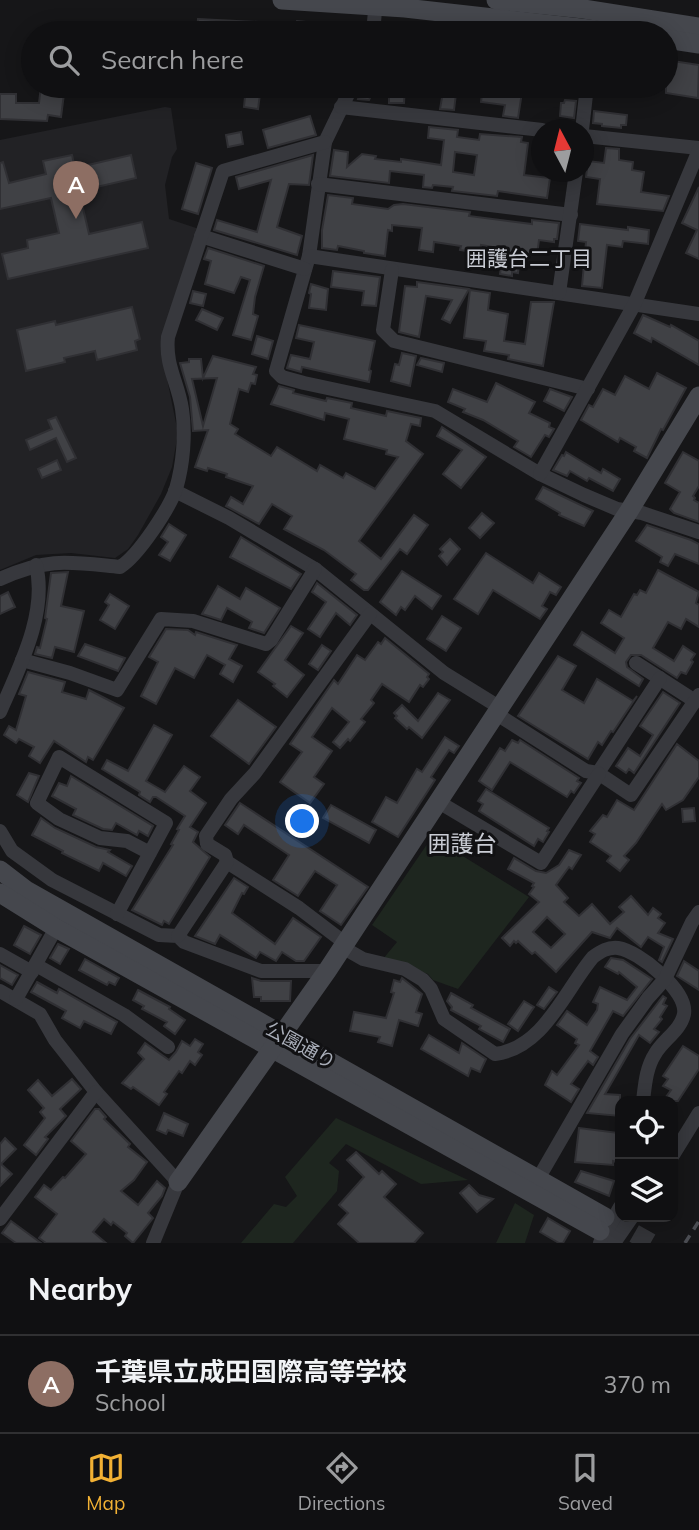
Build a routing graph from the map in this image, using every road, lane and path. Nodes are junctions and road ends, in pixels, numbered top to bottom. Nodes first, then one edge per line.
1 (284, 0) edge
2 (496, 0) edge
3 (376, 3) edge
4 (595, 18) edge
5 (374, 21) edge
6 (630, 21) edge
7 (678, 25) edge
8 (699, 27) edge
9 (678, 41) edge
10 (699, 44) edge
11 (346, 98) edge
12 (586, 98) edge
13 (341, 107) junction
14 (583, 119) edge
15 (531, 129) edge
16 (594, 137) edge
17 (325, 142) junction
18 (699, 149) edge
19 (575, 182) edge
20 (318, 184) junction
21 (571, 215) junction
22 (201, 236) junction
23 (307, 263) junction
24 (392, 270) junction
25 (559, 293) junction
26 (634, 305) junction
27 (699, 314) edge
28 (588, 389) junction
29 (699, 396) edge
30 (541, 474) junction
31 (175, 491) junction
32 (629, 511) junction
33 (699, 532) edge
34 (36, 565) junction
35 (315, 569) junction
36 (0, 579) edge
37 (370, 614) junction
38 (22, 660) junction
39 (636, 663) dead end
40 (660, 678) junction
41 (697, 698) edge
42 (497, 710) junction
43 (0, 712) edge
44 (599, 774) junction
45 (437, 801) junction
46 (0, 831) edge
47 (150, 853) junction
48 (227, 862) junction
49 (0, 870) edge
50 (0, 893) edge
51 (699, 912) edge
52 (117, 914) junction
53 (56, 928) junction
54 (178, 936) junction
55 (343, 945) junction
56 (0, 954) edge
57 (34, 968) junction
58 (327, 971) junction
59 (665, 979) junction
60 (0, 991) edge
61 (16, 999) junction
62 (278, 1043) junction
63 (167, 1047) dead end
64 (96, 1092) junction
65 (644, 1096) edge
66 (699, 1113) edge
67 (678, 1147) edge
68 (538, 1179) junction
69 (178, 1182) junction
70 (0, 1219) edge
71 (608, 1228) edge
72 (153, 1243) edge

1 - 3 street
2 - 4 street
3 - 4 street
3 - 5 street
4 - 6 street
7 - 8 street
9 - 10 street
11 - 13 street
12 - 14 street
13 - 15 street
13 - 17 street
16 - 18 street
17 - 20 street
17 - 22 street
18 - 26 street
19 - 21 street
20 - 21 street
20 - 23 street
21 - 25 street
22 - 23 street
22 - 31 street
23 - 24 street
23 - 30 street
24 - 25 street
24 - 28 street
25 - 26 street
26 - 27 street
26 - 28 street
28 - 30 street
29 - 32 street
30 - 32 street
31 - 34 street
31 - 35 street
32 - 33 street
32 - 42 street
34 - 36 street
34 - 38 street
35 - 37 street
35 - 38 street
37 - 42 street
37 - 48 street
38 - 43 street
39 - 40 street
40 - 41 street
40 - 44 street
41 - 44 street
42 - 44 street
42 - 45 street
44 - 45 street
45 - 55 street
46 - 52 street
47 - 47 street
47 - 52 street
48 - 54 street
48 - 55 street
49 - 62 street, 公園通り
50 - 53 street, 公園通り
51 - 59 street
52 - 54 street
53 - 57 street
53 - 62 street, 公園通り
54 - 58 street
55 - 58 street
55 - 59 street
56 - 57 street
57 - 61 street
57 - 63 street
58 - 62 street
59 - 65 street
59 - 68 street
60 - 61 street
61 - 64 street
62 - 68 street, 公園通り
62 - 69 street
62 - 71 street, 公園通り
64 - 69 street
64 - 70 street
66 - 67 street
68 - 71 street, 公園通り
69 - 72 street

